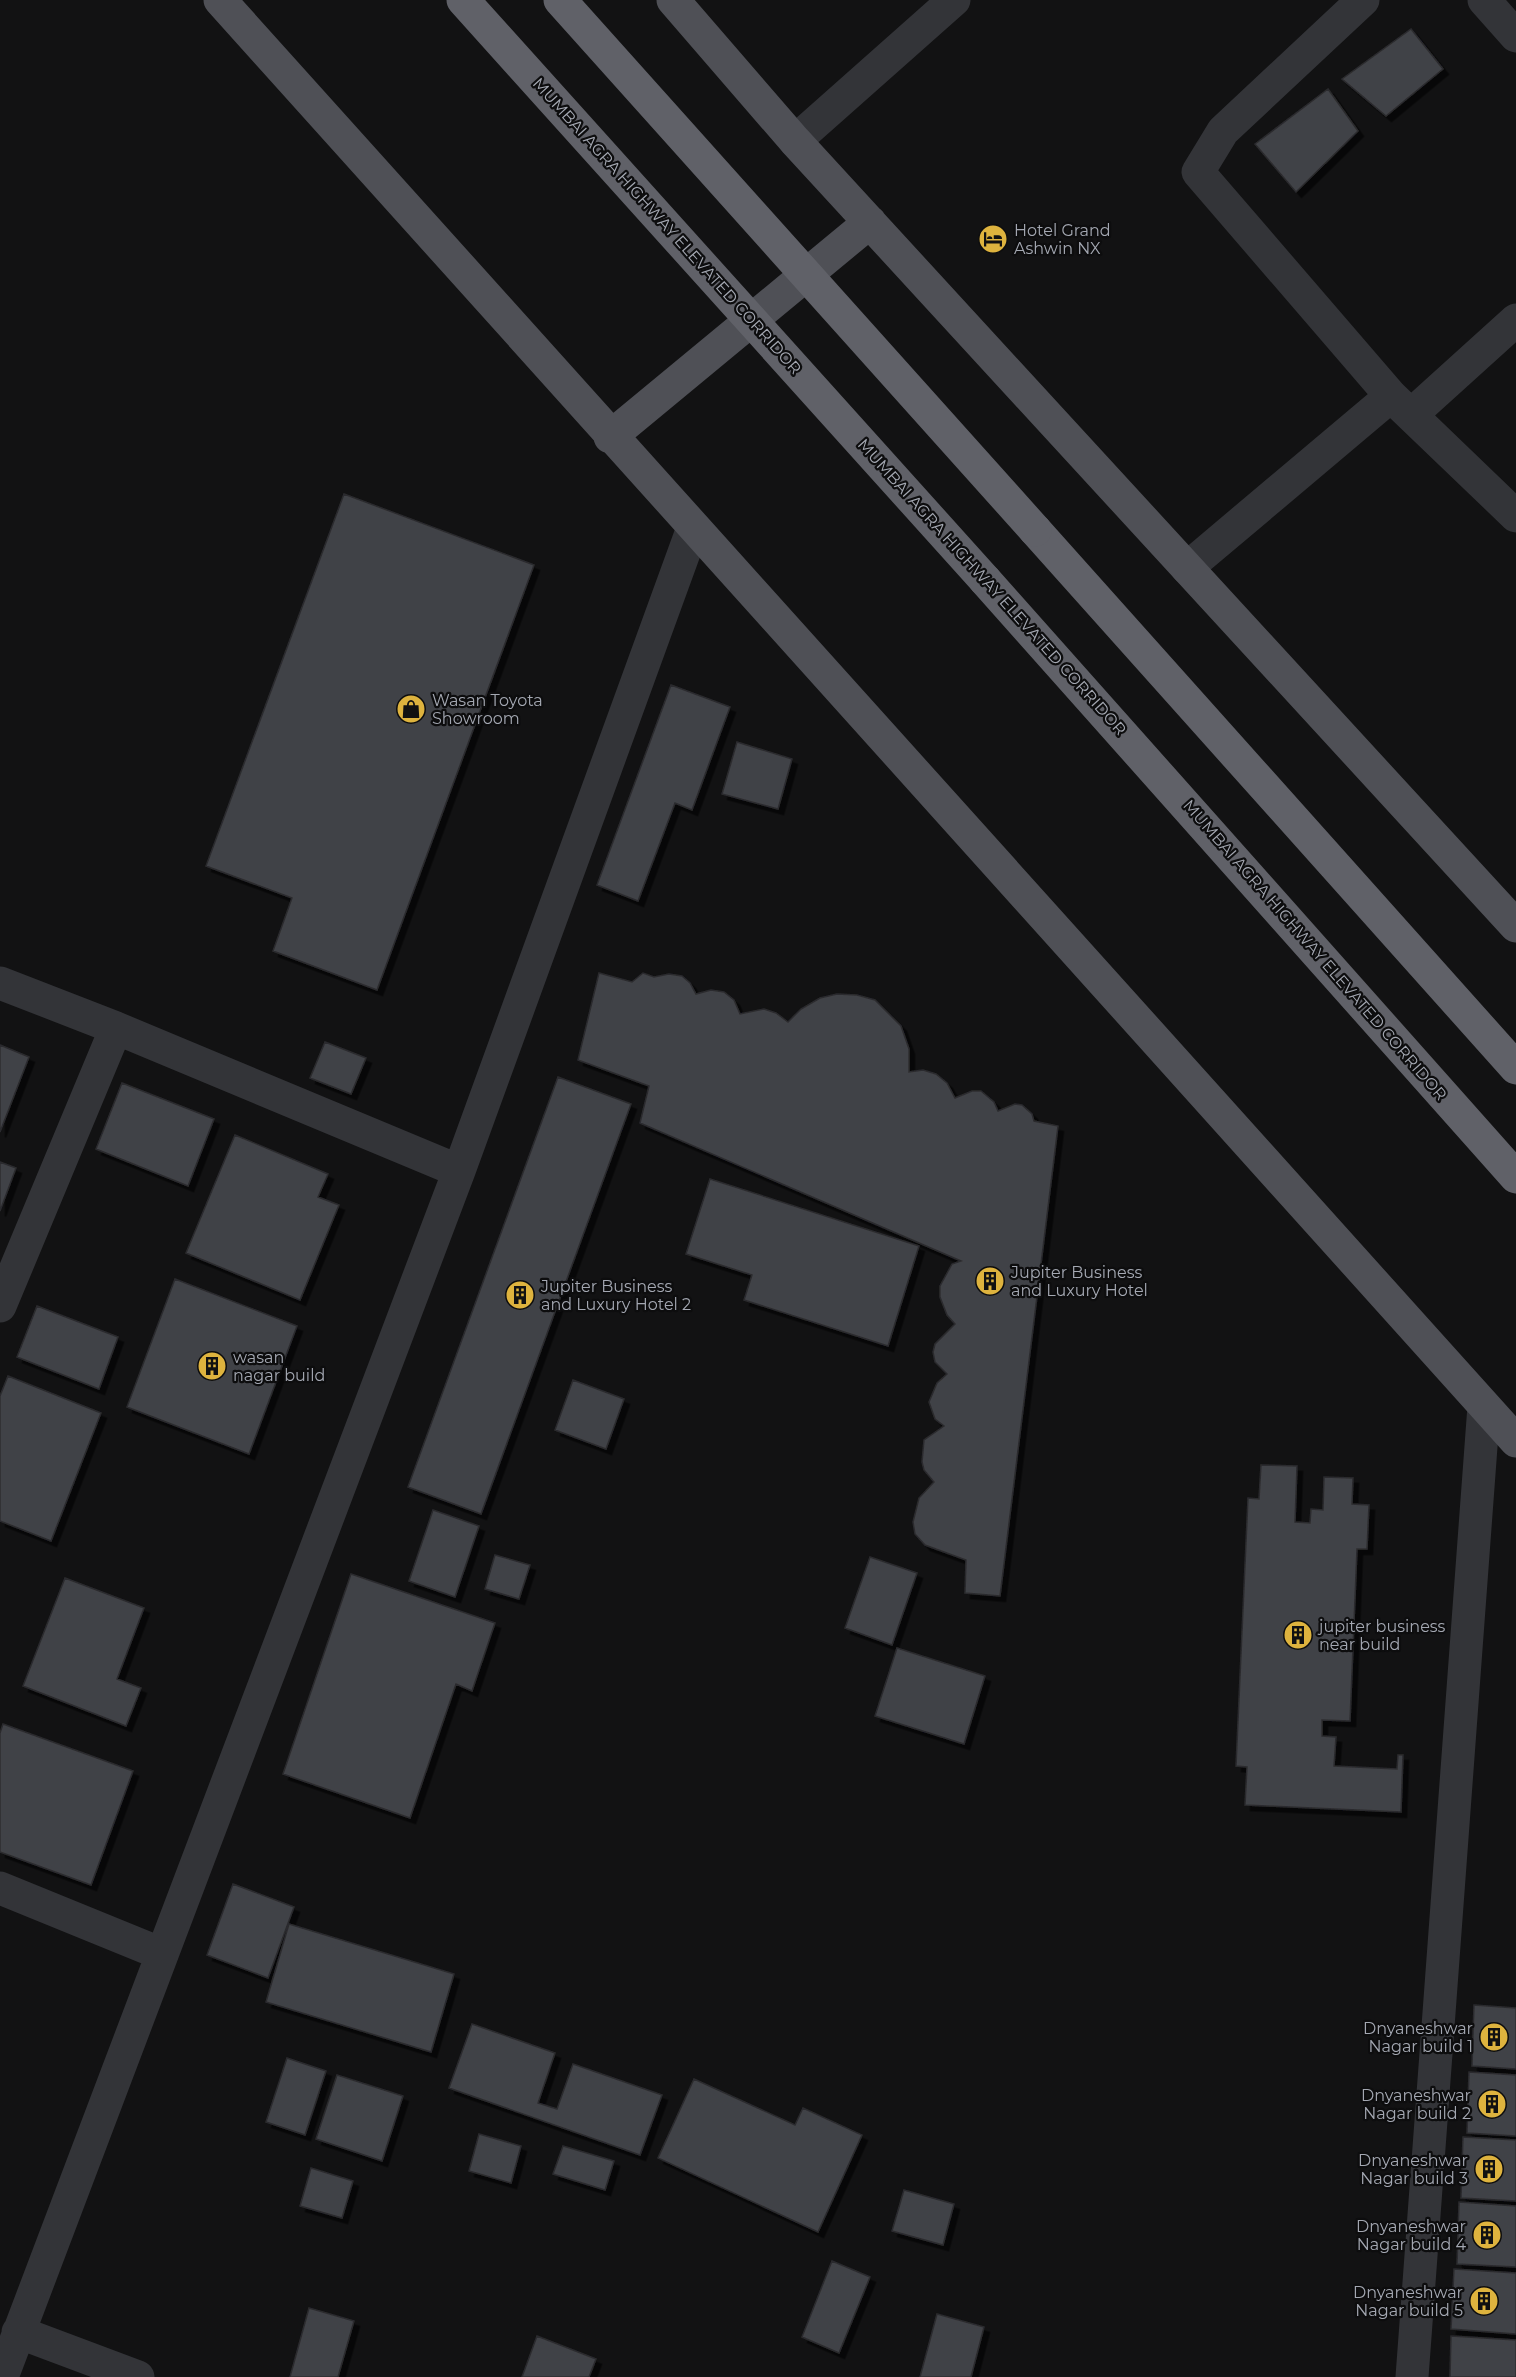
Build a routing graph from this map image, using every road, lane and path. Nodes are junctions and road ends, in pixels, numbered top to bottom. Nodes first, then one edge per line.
1 (220, 0) edge
2 (463, 0) edge
3 (560, 0) edge
4 (673, 0) edge
5 (954, 0) edge
6 (1364, 0) edge
7 (1484, 0) edge
8 (1516, 36) edge
9 (795, 141) junction
10 (870, 222) junction
11 (1516, 320) edge
12 (1401, 405) junction
13 (610, 437) junction
14 (1516, 516) edge
15 (693, 528) junction
16 (1187, 568) junction
17 (1516, 926) edge
18 (0, 983) edge
19 (116, 1028) junction
20 (1516, 1068) edge
21 (459, 1171) junction
22 (1516, 1177) edge
23 (0, 1306) edge
24 (1484, 1406) junction
25 (1516, 1441) edge
26 (0, 1888) edge
27 (162, 1954) junction
28 (18, 2332) junction
29 (2, 2377) edge
30 (138, 2377) edge
31 (1412, 2377) edge

1 - 13 main road
2 - 22 highway, MUMBAI AGRA HIGHWAY ELEVATED CORRIDOR, bridge
3 - 20 highway, bridge
4 - 9 main road
5 - 9 street
6 - 12 street
7 - 8 street
9 - 10 main road
10 - 13 main road
10 - 16 main road
11 - 12 street
12 - 14 street
12 - 16 street
13 - 15 main road
15 - 21 street
15 - 24 main road
16 - 17 main road
18 - 19 street
19 - 21 street
19 - 23 street
21 - 27 street
24 - 25 main road
24 - 31 street
26 - 27 street
27 - 28 street
28 - 29 street
28 - 30 street

